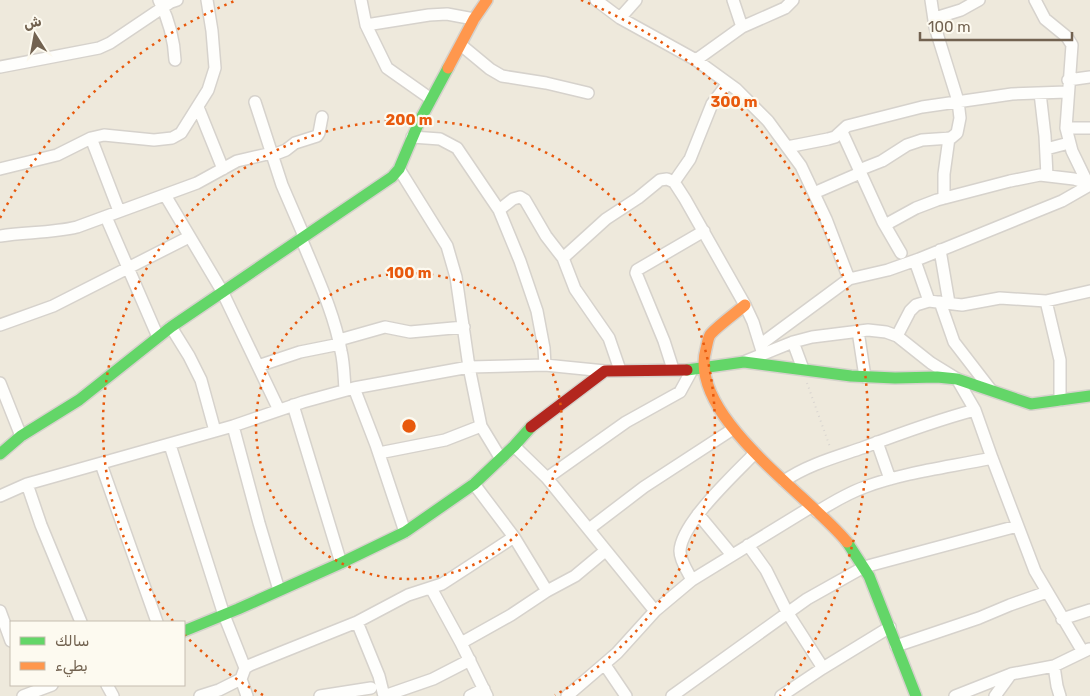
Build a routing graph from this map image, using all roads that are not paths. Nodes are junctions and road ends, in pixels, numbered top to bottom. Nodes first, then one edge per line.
1 (177, 0) edge
2 (207, 0) edge
3 (361, 0) edge
4 (487, 0) edge
5 (596, 0) edge
6 (636, 0) edge
7 (733, 0) edge
8 (793, 0) edge
9 (931, 0) edge
10 (980, 0) edge
11 (1035, 0) edge
12 (161, 4) edge
13 (620, 18) junction
14 (935, 18) junction
15 (474, 20) junction
16 (366, 26) junction
17 (742, 27) junction
18 (462, 45) junction
19 (175, 60) dead end
20 (696, 60) junction
21 (0, 67) edge
22 (1090, 77) edge
23 (1068, 80) junction
24 (728, 83) junction
25 (1067, 92) junction
26 (588, 93) dead end
27 (1040, 93) junction
28 (431, 99) junction
29 (958, 101) junction
30 (255, 102) dead end
31 (198, 107) junction
32 (322, 117) dead end
33 (1066, 128) junction
34 (1090, 128) edge
35 (842, 132) junction
36 (412, 137) junction
37 (91, 138) junction
38 (950, 138) junction
39 (1069, 143) junction
40 (787, 147) junction
41 (1046, 149) junction
42 (273, 154) junction
43 (0, 168) edge
44 (223, 169) junction
45 (399, 169) junction
46 (859, 172) junction
47 (1047, 176) junction
48 (674, 182) junction
49 (1089, 185) edge
50 (814, 193) junction
51 (165, 195) junction
52 (944, 198) junction
53 (499, 210) junction
54 (118, 211) junction
55 (106, 217) junction
56 (885, 225) junction
57 (704, 231) junction
58 (0, 236) edge
59 (189, 237) junction
60 (303, 237) junction
61 (940, 250) junction
62 (901, 253) dead end
63 (562, 258) junction
64 (914, 261) junction
65 (128, 268) junction
66 (849, 279) junction
67 (222, 291) junction
68 (1090, 291) edge
69 (1046, 301) junction
70 (939, 302) junction
71 (745, 305) junction
72 (0, 325) edge
73 (171, 327) junction
74 (464, 328) junction
75 (858, 331) junction
76 (897, 336) junction
77 (158, 337) junction
78 (339, 342) junction
79 (792, 342) junction
80 (762, 354) junction
81 (545, 365) junction
82 (258, 366) junction
83 (469, 368) junction
84 (673, 369) junction
85 (697, 369) junction
86 (803, 369) junction
87 (620, 370) junction
88 (605, 371) junction
89 (865, 377) junction
90 (957, 379) junction
91 (0, 383) edge
92 (349, 388) junction
93 (991, 390) junction
94 (1090, 396) edge
95 (1060, 400) junction
96 (293, 406) junction
97 (279, 410) junction
98 (975, 410) junction
99 (6, 414) edge
100 (233, 426) junction
101 (481, 426) junction
102 (732, 429) junction
103 (215, 431) junction
104 (22, 436) junction
105 (877, 442) junction
106 (170, 445) junction
107 (514, 446) junction
108 (379, 453) junction
109 (755, 453) junction
110 (0, 454) edge
111 (992, 458) junction
112 (501, 459) junction
113 (101, 464) junction
114 (547, 478) junction
115 (890, 479) junction
116 (784, 481) junction
117 (28, 484) junction
118 (474, 484) junction
119 (0, 496) edge
120 (814, 509) junction
121 (698, 514) junction
122 (1017, 526) junction
123 (589, 529) junction
124 (405, 532) junction
125 (514, 536) junction
126 (748, 545) junction
127 (605, 551) junction
128 (732, 555) junction
129 (341, 563) junction
130 (864, 567) junction
131 (692, 580) junction
132 (431, 588) junction
133 (280, 590) junction
134 (547, 592) junction
135 (1047, 592) junction
136 (655, 610) junction
137 (1090, 610) edge
138 (0, 611) edge
139 (787, 612) junction
140 (224, 615) junction
141 (1062, 619) junction
142 (81, 621) edge
143 (157, 621) edge
144 (357, 622) junction
145 (890, 627) junction
146 (185, 631) edge
147 (10, 637) edge
148 (461, 643) junction
149 (896, 646) junction
150 (1087, 650) edge
151 (470, 660) junction
152 (605, 664) junction
153 (1054, 666) junction
154 (246, 668) junction
155 (823, 668) junction
156 (1011, 674) junction
157 (241, 679) junction
158 (376, 685) junction
159 (47, 690) edge
160 (26, 692) edge
161 (486, 692) edge
162 (200, 696) edge
163 (246, 696) edge
164 (320, 696) edge
165 (356, 696) edge
166 (384, 696) edge
167 (470, 696) edge
168 (568, 696) edge
169 (626, 696) edge
170 (672, 696) edge
171 (781, 696) edge
172 (916, 696) edge
173 (955, 696) edge
174 (994, 696) edge
175 (1060, 696) edge

1 - 12 street
2 - 31 street
3 - 16 street
4 - 15 street
5 - 13 street
6 - 13 street
7 - 17 street
8 - 17 street
9 - 14 street
10 - 14 street
11 - 23 street
12 - 19 street
12 - 21 street
13 - 20 street
14 - 29 street
15 - 16 street
15 - 18 street
16 - 28 street
17 - 20 street
18 - 26 street
18 - 28 street
20 - 24 street
22 - 23 street
23 - 25 street
24 - 40 street
24 - 48 street
25 - 27 street
25 - 33 street
27 - 29 street
27 - 41 street
28 - 36 street
29 - 35 street
29 - 38 street
30 - 42 street
31 - 37 street
31 - 44 street
32 - 42 street
33 - 34 street
33 - 39 street
35 - 40 street
35 - 46 street
36 - 45 street
36 - 53 street
37 - 43 street
37 - 54 street
38 - 46 street
38 - 52 street
39 - 41 street
39 - 49 street
40 - 50 street
41 - 47 street
42 - 44 street
42 - 60 street
44 - 51 street
45 - 60 street
45 - 74 street
46 - 50 street
46 - 56 street
47 - 49 street
47 - 52 street
48 - 57 street
48 - 63 street
49 - 61 street
50 - 66 street
51 - 54 street
51 - 59 street
52 - 56 street
53 - 63 street
53 - 81 street
54 - 55 street
55 - 58 street
55 - 65 street
56 - 62 street
57 - 71 street
57 - 84 street
59 - 65 street
59 - 67 street
60 - 67 street
60 - 78 street
61 - 64 street
61 - 70 street
63 - 87 street
64 - 66 street
64 - 70 street
65 - 72 street
65 - 77 street
66 - 80 street
67 - 73 street
67 - 82 street
68 - 69 street
69 - 70 street
69 - 95 street
70 - 76 street
70 - 93 street
71 - 80 street
71 - 85 street
73 - 77 street
73 - 103 street
74 - 78 street
74 - 83 street
75 - 76 street
75 - 79 street
75 - 89 street
76 - 90 street
77 - 104 street
78 - 82 street
78 - 92 street
79 - 80 street
79 - 86 street
80 - 85 street
80 - 86 street
81 - 83 street
81 - 88 street
82 - 97 street
83 - 92 street
83 - 101 street
84 - 85 street
84 - 87 street
85 - 102 street
85 - 114 street
86 - 89 street
87 - 88 street
88 - 107 street
89 - 90 street
90 - 93 street
90 - 98 street
91 - 99 street
92 - 96 street
92 - 108 street
93 - 95 street
94 - 95 street
96 - 97 street
96 - 129 street
97 - 100 street
98 - 105 street
98 - 111 street
99 - 104 street
100 - 103 street
100 - 133 street
101 - 108 street
101 - 112 street
102 - 109 street
102 - 123 street
103 - 106 street
104 - 110 street
105 - 115 street
105 - 116 street
106 - 113 street
106 - 140 street
107 - 112 street
107 - 114 street
108 - 124 street
109 - 116 street
109 - 121 street
111 - 115 street
111 - 122 street
112 - 118 street
113 - 117 street
113 - 143 street
114 - 123 street
115 - 120 street
116 - 120 street
117 - 119 street
117 - 142 street
118 - 124 street
118 - 125 street
120 - 126 street
120 - 130 street
121 - 128 street
121 - 131 street
122 - 130 street
122 - 135 street
123 - 127 street
124 - 129 street
125 - 132 street
125 - 134 street
126 - 128 street
126 - 139 street
127 - 134 street
127 - 136 street
128 - 131 street
129 - 133 street
130 - 139 street
130 - 145 street
131 - 136 street
132 - 144 street
132 - 148 street
133 - 140 street
134 - 148 street
135 - 141 street
135 - 149 street
136 - 152 street
137 - 141 street
138 - 147 street
139 - 155 street
139 - 170 street
140 - 146 street
140 - 154 street
141 - 150 street
144 - 154 street
144 - 158 street
145 - 149 street
145 - 155 street
148 - 151 street
149 - 172 street
150 - 153 street
151 - 161 street
151 - 166 street
152 - 168 street
152 - 169 street
153 - 156 street
153 - 175 street
154 - 157 street
155 - 171 street
156 - 173 street
156 - 174 street
157 - 162 street
157 - 163 street
158 - 164 street
158 - 165 street
158 - 166 street
159 - 160 street
161 - 167 street

